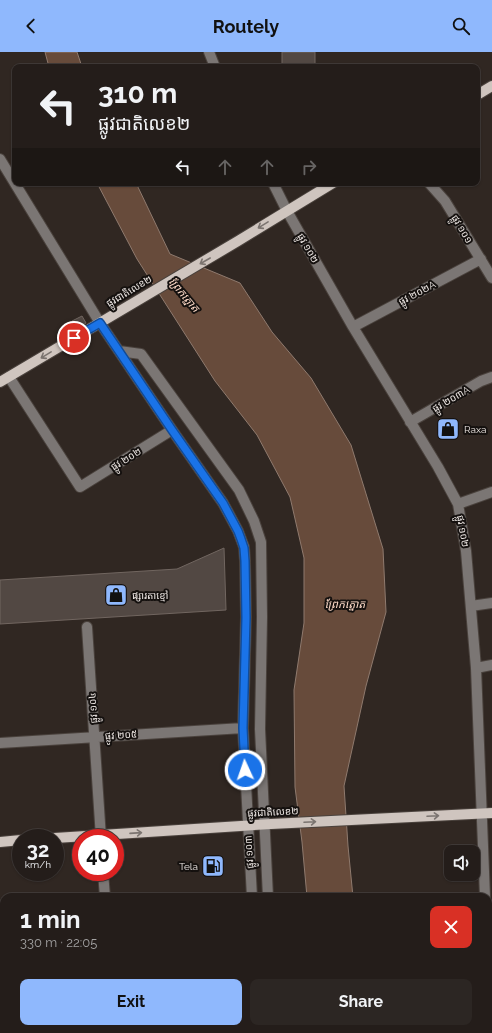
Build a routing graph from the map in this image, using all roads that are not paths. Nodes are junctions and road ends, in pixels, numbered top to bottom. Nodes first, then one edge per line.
1 (209, 52) edge
2 (214, 64) edge
3 (492, 86) edge
4 (480, 93) edge
5 (0, 159) edge
6 (12, 179) edge
7 (16, 186) edge
8 (274, 186) edge
9 (327, 186) edge
10 (432, 186) edge
11 (287, 211) junction
12 (481, 259) junction
13 (492, 278) edge
14 (100, 323) junction
15 (353, 327) junction
16 (119, 351) junction
17 (9, 377) junction
18 (492, 377) edge
19 (0, 382) edge
20 (410, 422) junction
21 (172, 430) junction
22 (492, 492) edge
23 (458, 504) junction
24 (492, 603) edge
25 (471, 606) junction
26 (87, 627) dead end
27 (492, 665) edge
28 (476, 668) junction
29 (243, 728) junction
30 (94, 737) junction
31 (0, 743) edge
32 (487, 813) edge
33 (267, 824) junction
34 (248, 826) junction
35 (100, 829) edge
36 (124, 835) edge
37 (12, 841) edge
38 (0, 842) edge
39 (104, 881) edge
40 (105, 893) edge
41 (252, 893) edge
42 (268, 893) edge
43 (486, 893) edge

1 - 2 street
3 - 4 main road
5 - 6 street, ផ្លូវ ១០៣
7 - 14 street, ផ្លូវ ១០៣
8 - 11 street, ផ្លូវ ១០២
9 - 11 main road, ផ្លូវជាតិលេខ២
10 - 12 street, ផ្លូវ ១០១
11 -> 14 main road, ផ្លូវជាតិលេខ២
11 - 15 street, ផ្លូវ ១០២
12 - 13 street, ផ្លូវ ១០១
12 - 15 street, ផ្លូវ ២០២A
14 - 16 street, ផ្លូវ ១០៣
14 -> 17 main road, ផ្លូវជាតិលេខ២
15 - 20 street, ផ្លូវ ១០២
16 - 21 street, ផ្លូវ ១០៣
16 - 33 street
17 - 19 main road, ផ្លូវជាតិលេខ២
17 - 21 street, ផ្លូវ ២០២
18 - 20 street, ផ្លូវ ២០៣A
20 - 23 street, ផ្លូវ ១០២
21 - 29 street, ផ្លូវ ១០៣
22 - 23 street
23 - 25 street, ផ្លូវ ១០២
24 - 25 street
25 - 28 street, ផ្លូវ ១០២
26 - 30 street, ផ្លូវ ១០៤
27 - 28 street
28 - 32 street, ផ្លូវ ១០២
29 - 30 street, ផ្លូវ ២០៥
29 - 34 street, ផ្លូវ ១០៣
30 - 31 street, ផ្លូវ ២០៥
30 - 35 street, ផ្លូវ ១០៤
33 -> 32 main road, ផ្លូវជាតិលេខ២
32 - 43 street, ផ្លូវ ១០២
33 - 34 main road, ផ្លូវជាតិលេខ២
33 - 42 street
36 -> 34 main road, ផ្លូវជាតិលេខ២
34 - 41 street, ផ្លូវ ១០៣
37 - 38 main road
39 - 40 street

